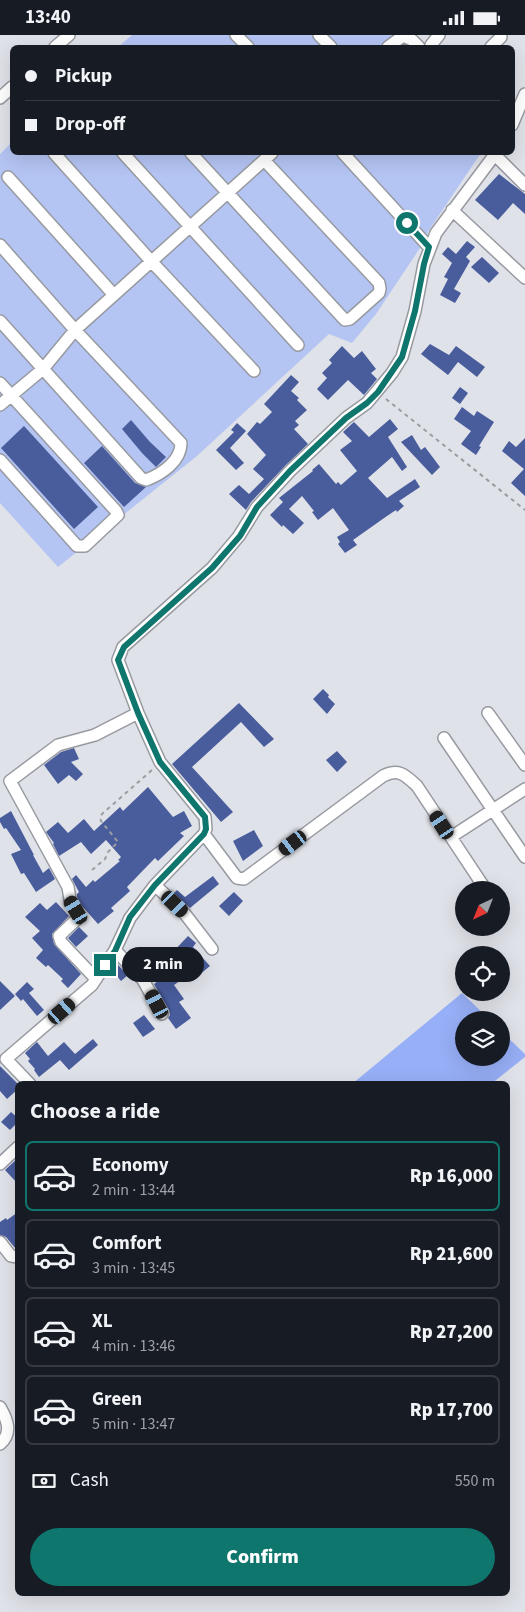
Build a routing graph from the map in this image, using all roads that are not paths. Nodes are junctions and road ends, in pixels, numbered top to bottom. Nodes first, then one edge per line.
1 (69, 35) edge
2 (236, 35) edge
3 (319, 35) edge
4 (439, 35) edge
5 (57, 45) edge
6 (246, 45) edge
7 (329, 45) edge
8 (391, 45) edge
9 (417, 45) edge
10 (430, 45) dead end
11 (10, 89) edge
12 (525, 96) edge
13 (0, 98) edge
14 (515, 118) edge
15 (56, 155) edge
16 (125, 155) edge
17 (193, 155) edge
18 (345, 155) edge
19 (494, 155) edge
20 (496, 155) edge
21 (268, 156) edge
22 (8, 177) dead end
23 (525, 185) edge
24 (228, 193) junction
25 (452, 210) junction
26 (190, 227) junction
27 (0, 245) edge
28 (429, 247) junction
29 (152, 261) junction
30 (525, 278) edge
31 (114, 295) junction
32 (0, 321) edge
33 (75, 330) junction
34 (298, 345) dead end
35 (42, 369) junction
36 (254, 371) dead end
37 (0, 383) edge
38 (11, 394) junction
39 (0, 405) edge
40 (0, 460) edge
41 (138, 713) junction
42 (488, 713) dead end
43 (444, 738) dead end
44 (525, 765) edge
45 (525, 789) edge
46 (493, 809) junction
47 (204, 834) junction
48 (450, 837) junction
49 (525, 857) edge
50 (480, 881) edge
51 (155, 885) junction
52 (212, 949) dead end
53 (115, 951) junction
54 (96, 979) junction
55 (162, 1014) dead end
56 (3, 1057) edge
57 (27, 1081) edge
58 (15, 1154) edge
59 (0, 1164) edge
60 (0, 1241) edge
61 (15, 1256) edge
62 (0, 1407) edge
63 (0, 1443) edge

1 - 5 street
2 - 6 street
3 - 7 street
4 - 10 street
8 - 9 street
11 - 13 street
12 - 14 street
15 - 29 street
16 - 26 street
17 - 24 street
18 - 28 street
19 - 25 street
20 - 23 street
21 - 24 street
21 - 24 street
22 - 31 street
24 - 26 street
25 - 28 street
25 - 30 street
26 - 29 street
26 - 34 street
27 - 33 street
28 - 41 street
29 - 31 street
29 - 36 street
31 - 33 street
32 - 35 street
33 - 35 street
33 - 35 street
35 - 38 street
37 - 38 street
38 - 39 street
38 - 40 street
41 - 47 street
41 - 54 street
42 - 44 street
43 - 46 street
45 - 46 street
46 - 48 street
46 - 49 street
47 - 48 street
47 - 51 street
48 - 50 street
51 - 52 street
51 - 53 street
53 - 54 street
53 - 55 street
54 - 56 street
56 - 57 street
58 - 59 street
60 - 61 street
62 - 63 street

